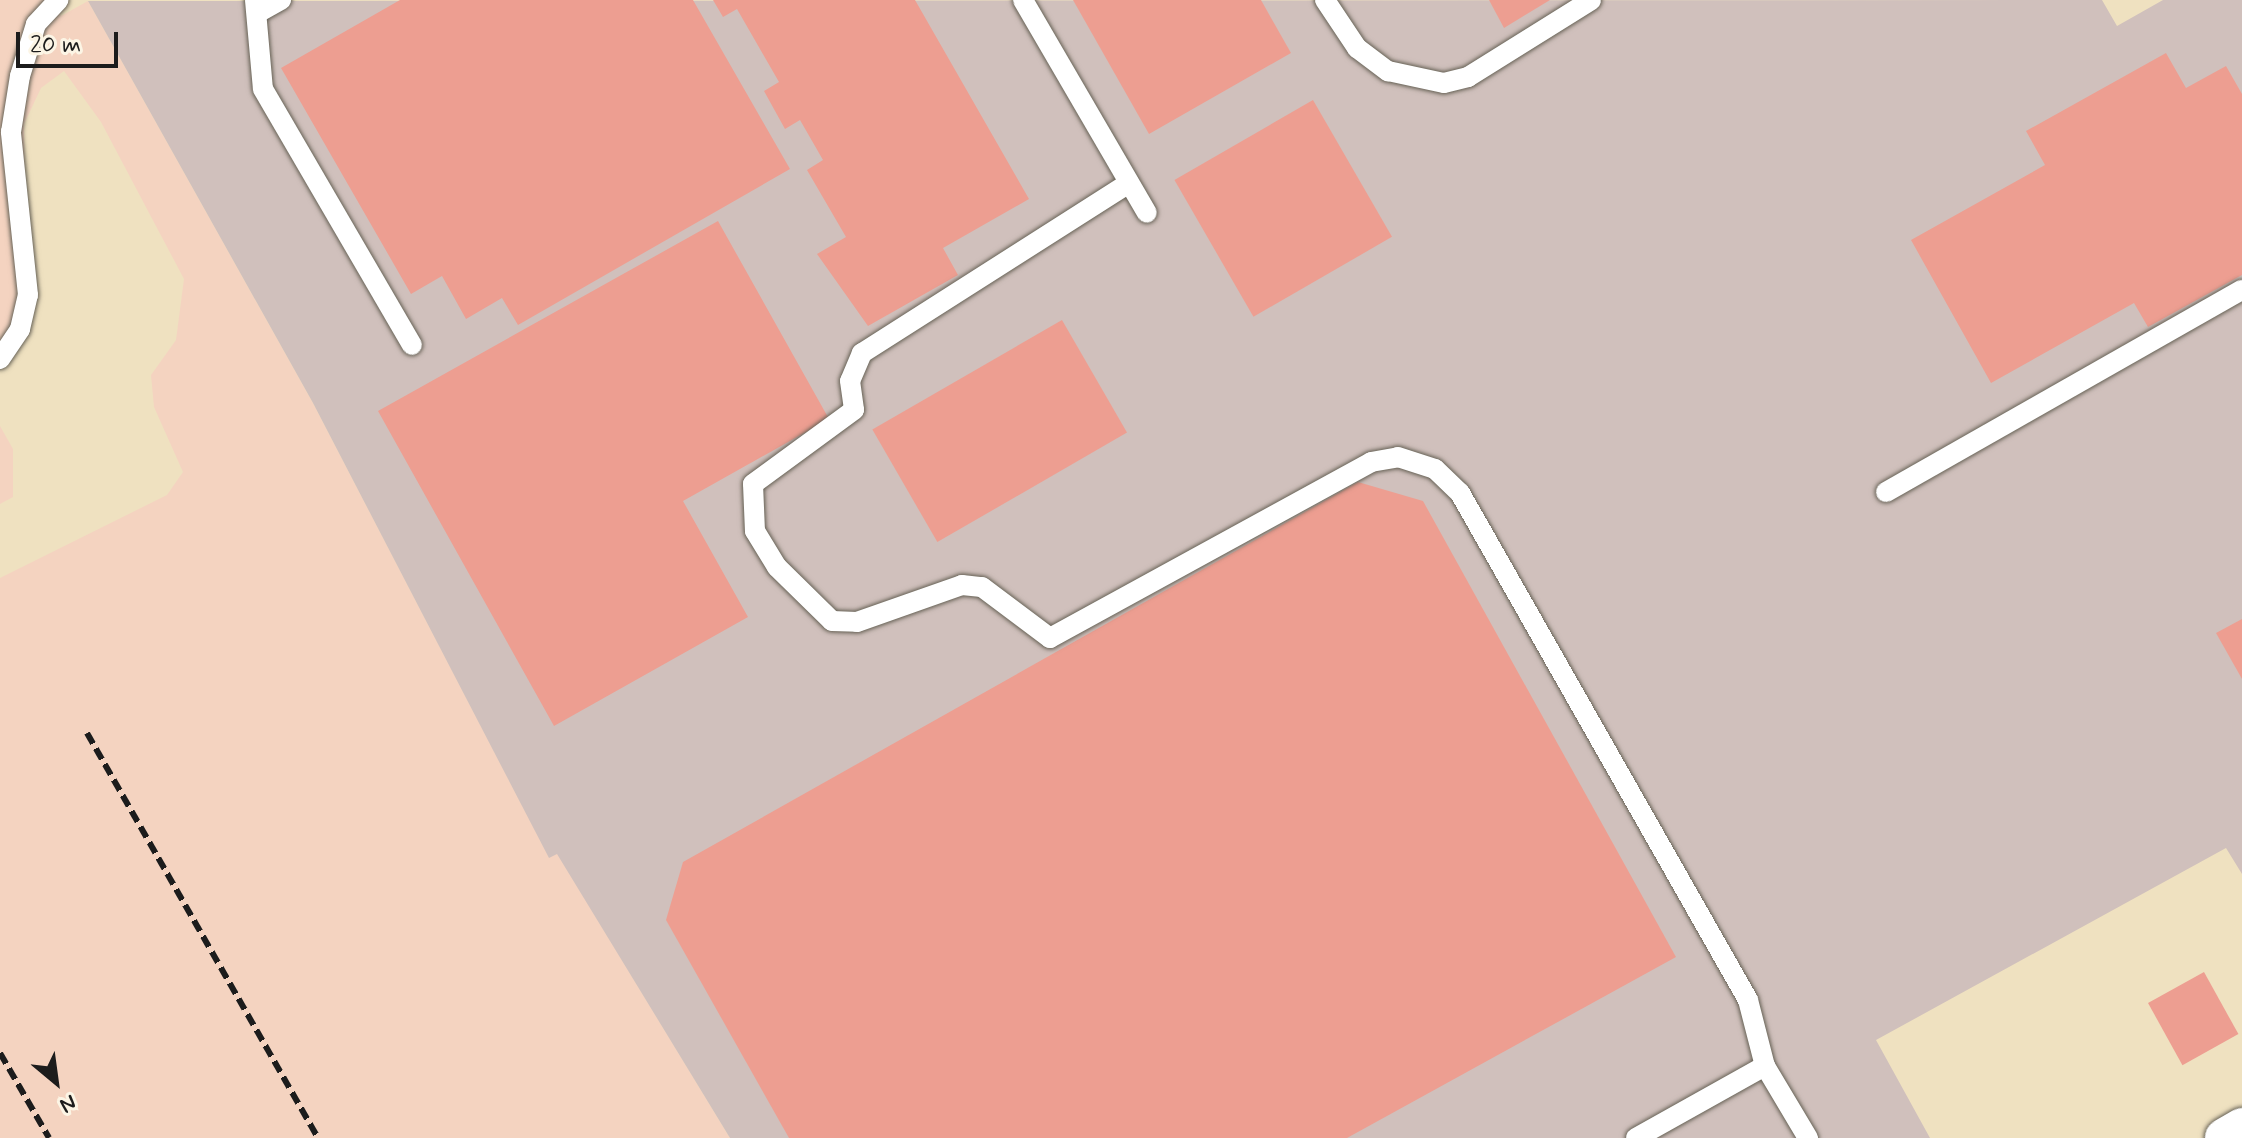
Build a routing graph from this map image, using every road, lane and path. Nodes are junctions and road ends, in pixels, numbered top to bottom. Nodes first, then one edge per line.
1 (58, 0) edge
2 (281, 0) edge
3 (1023, 0) edge
4 (1325, 0) edge
5 (1591, 0) edge
6 (258, 5) edge
7 (1129, 183) junction
8 (1147, 213) dead end
9 (2242, 290) edge
10 (412, 345) dead end
11 (0, 359) edge
12 (1886, 492) dead end
13 (1765, 1066) junction
14 (2242, 1128) edge
15 (1636, 1138) edge
16 (1808, 1138) edge
17 (2225, 1138) edge

1 - 11 lane
2 - 6 lane
3 - 7 lane
4 - 5 lane
6 - 10 lane
7 - 8 lane
7 - 13 lane
9 - 12 lane
13 - 15 lane
13 - 16 lane
14 - 17 street

